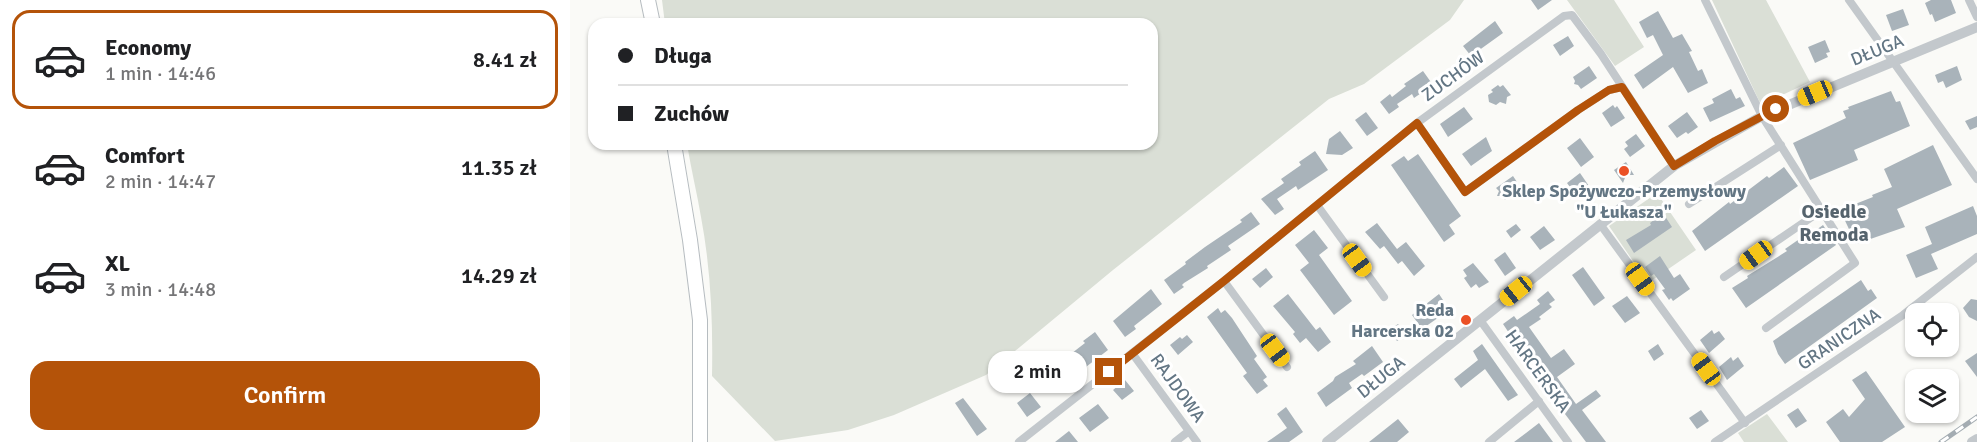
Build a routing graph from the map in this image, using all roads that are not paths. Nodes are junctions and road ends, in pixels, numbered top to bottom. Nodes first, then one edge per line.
1 (640, 0) edge
2 (648, 0) edge
3 (1705, 0) edge
4 (1849, 0) edge
5 (1969, 0) edge
6 (1977, 17) edge
7 (643, 18) edge
8 (652, 18) edge
9 (1977, 27) edge
10 (1893, 61) junction
11 (1622, 87) junction
12 (1762, 116) junction
13 (1417, 123) junction
14 (1781, 145) junction
15 (667, 150) edge
16 (675, 150) edge
17 (1674, 166) junction
18 (1976, 175) edge
19 (1689, 204) dead end
20 (1317, 205) junction
21 (1822, 210) junction
22 (1600, 225) junction
23 (1977, 257) edge
24 (1724, 278) dead end
25 (1224, 281) junction
26 (1384, 297) dead end
27 (1480, 320) junction
28 (1766, 328) dead end
29 (1132, 353) junction
30 (1287, 367) dead end
31 (699, 390) junction
32 (1539, 401) junction
33 (1745, 423) junction
34 (1189, 431) junction
35 (1977, 439) edge
36 (700, 442) edge
37 (1019, 442) edge
38 (1175, 442) edge
39 (1197, 442) edge
40 (1327, 442) edge
41 (1489, 442) edge
42 (1568, 442) edge
43 (1715, 442) edge
44 (1972, 442) edge

1 - 7 main road
2 - 8 main road
3 - 12 street
4 - 10 street
5 - 6 street
9 - 10 street, DŁUGA
10 - 12 street, DŁUGA
10 - 18 street
11 - 13 street
11 - 13 street, ZUCHÓW
11 - 17 street, ZUCHÓW
12 - 14 street
12 - 17 street, DŁUGA
13 - 20 street, ZUCHÓW
14 - 19 street
14 - 21 street
15 - 31 main road
16 - 31 main road
17 - 22 street, DŁUGA
20 - 25 street, ZUCHÓW
20 - 26 street
21 - 24 street
21 - 28 street
22 - 27 street, DŁUGA
22 - 33 street
23 - 33 street, GRANICZNA
25 - 29 street, ZUCHÓW
25 - 30 street
27 - 32 street, HARCERSKA
27 - 40 street, DŁUGA
29 - 34 street, RAJDOWA
29 - 37 street, ZUCHÓW
31 - 36 main road
32 - 41 street
32 - 42 street, HARCERSKA
33 - 43 street, GRANICZNA
34 - 38 street
34 - 39 street, RAJDOWA
35 - 44 street

